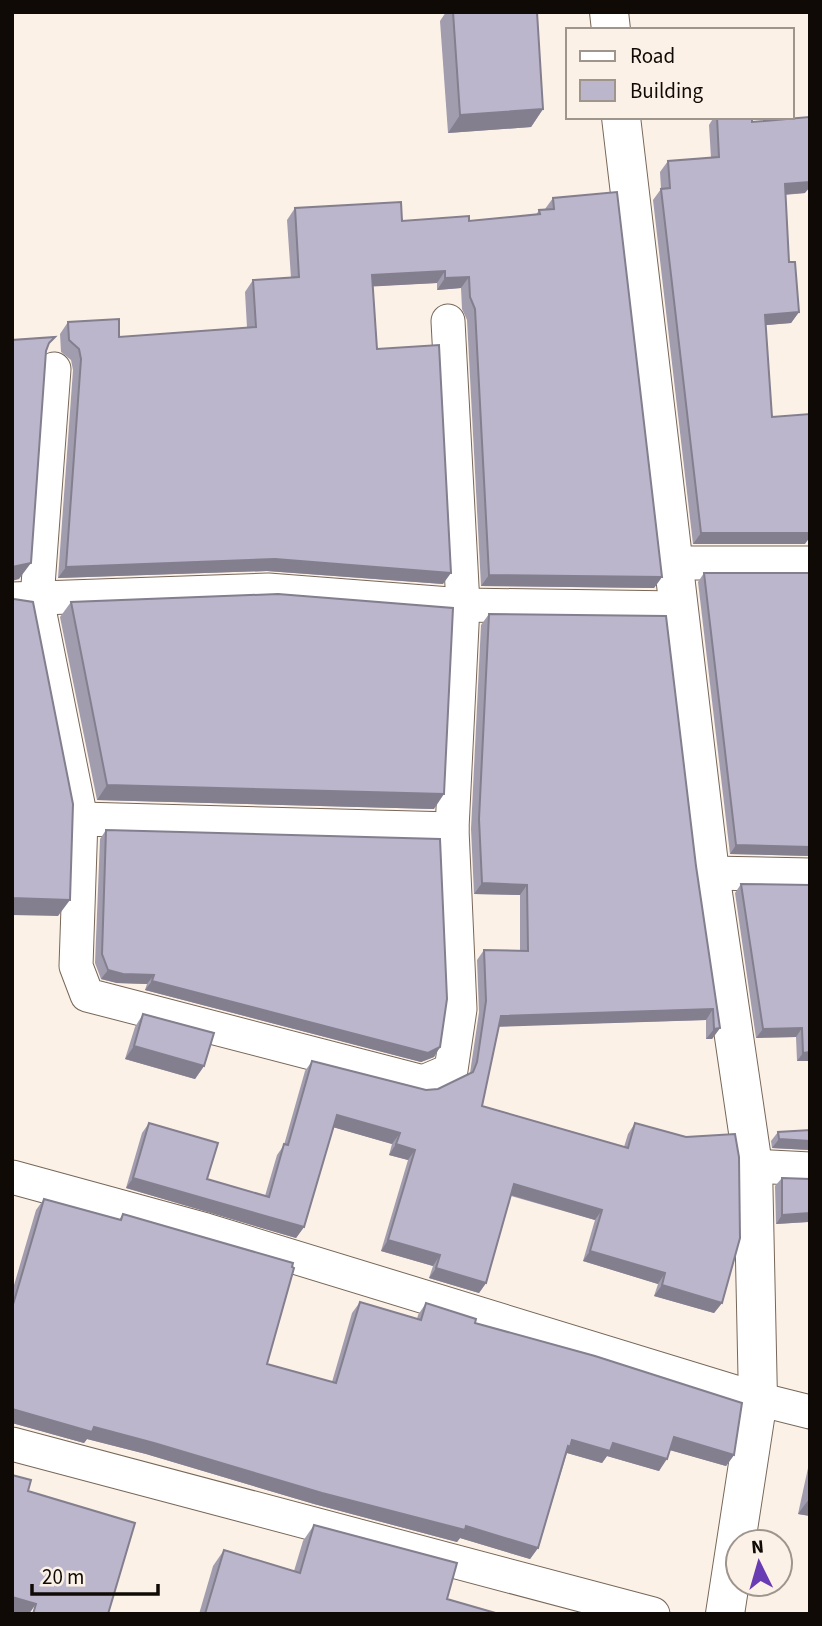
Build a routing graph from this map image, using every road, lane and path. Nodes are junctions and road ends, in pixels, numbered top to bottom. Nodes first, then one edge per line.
1 (621, 119) edge
2 (448, 321) dead end
3 (54, 369) dead end
4 (810, 563) edge
5 (673, 564) junction
6 (25, 599) edge
7 (463, 605) junction
8 (679, 608) junction
9 (81, 819) junction
10 (452, 829) junction
11 (710, 873) junction
12 (810, 875) edge
13 (753, 1166) junction
14 (810, 1169) edge
15 (12, 1177) edge
16 (758, 1399) junction
17 (810, 1412) edge
18 (12, 1444) edge
19 (653, 1614) edge
20 (725, 1614) edge

1 - 5 street
2 - 7 street
3 - 6 street
4 - 5 street
5 - 8 street
6 - 7 street
6 - 9 street
7 - 8 street
7 - 10 street
8 - 11 street
9 - 10 street
9 - 10 street
11 - 12 street
11 - 13 street
13 - 14 street
13 - 16 street
15 - 16 street
16 - 17 street
16 - 20 street
18 - 19 street

